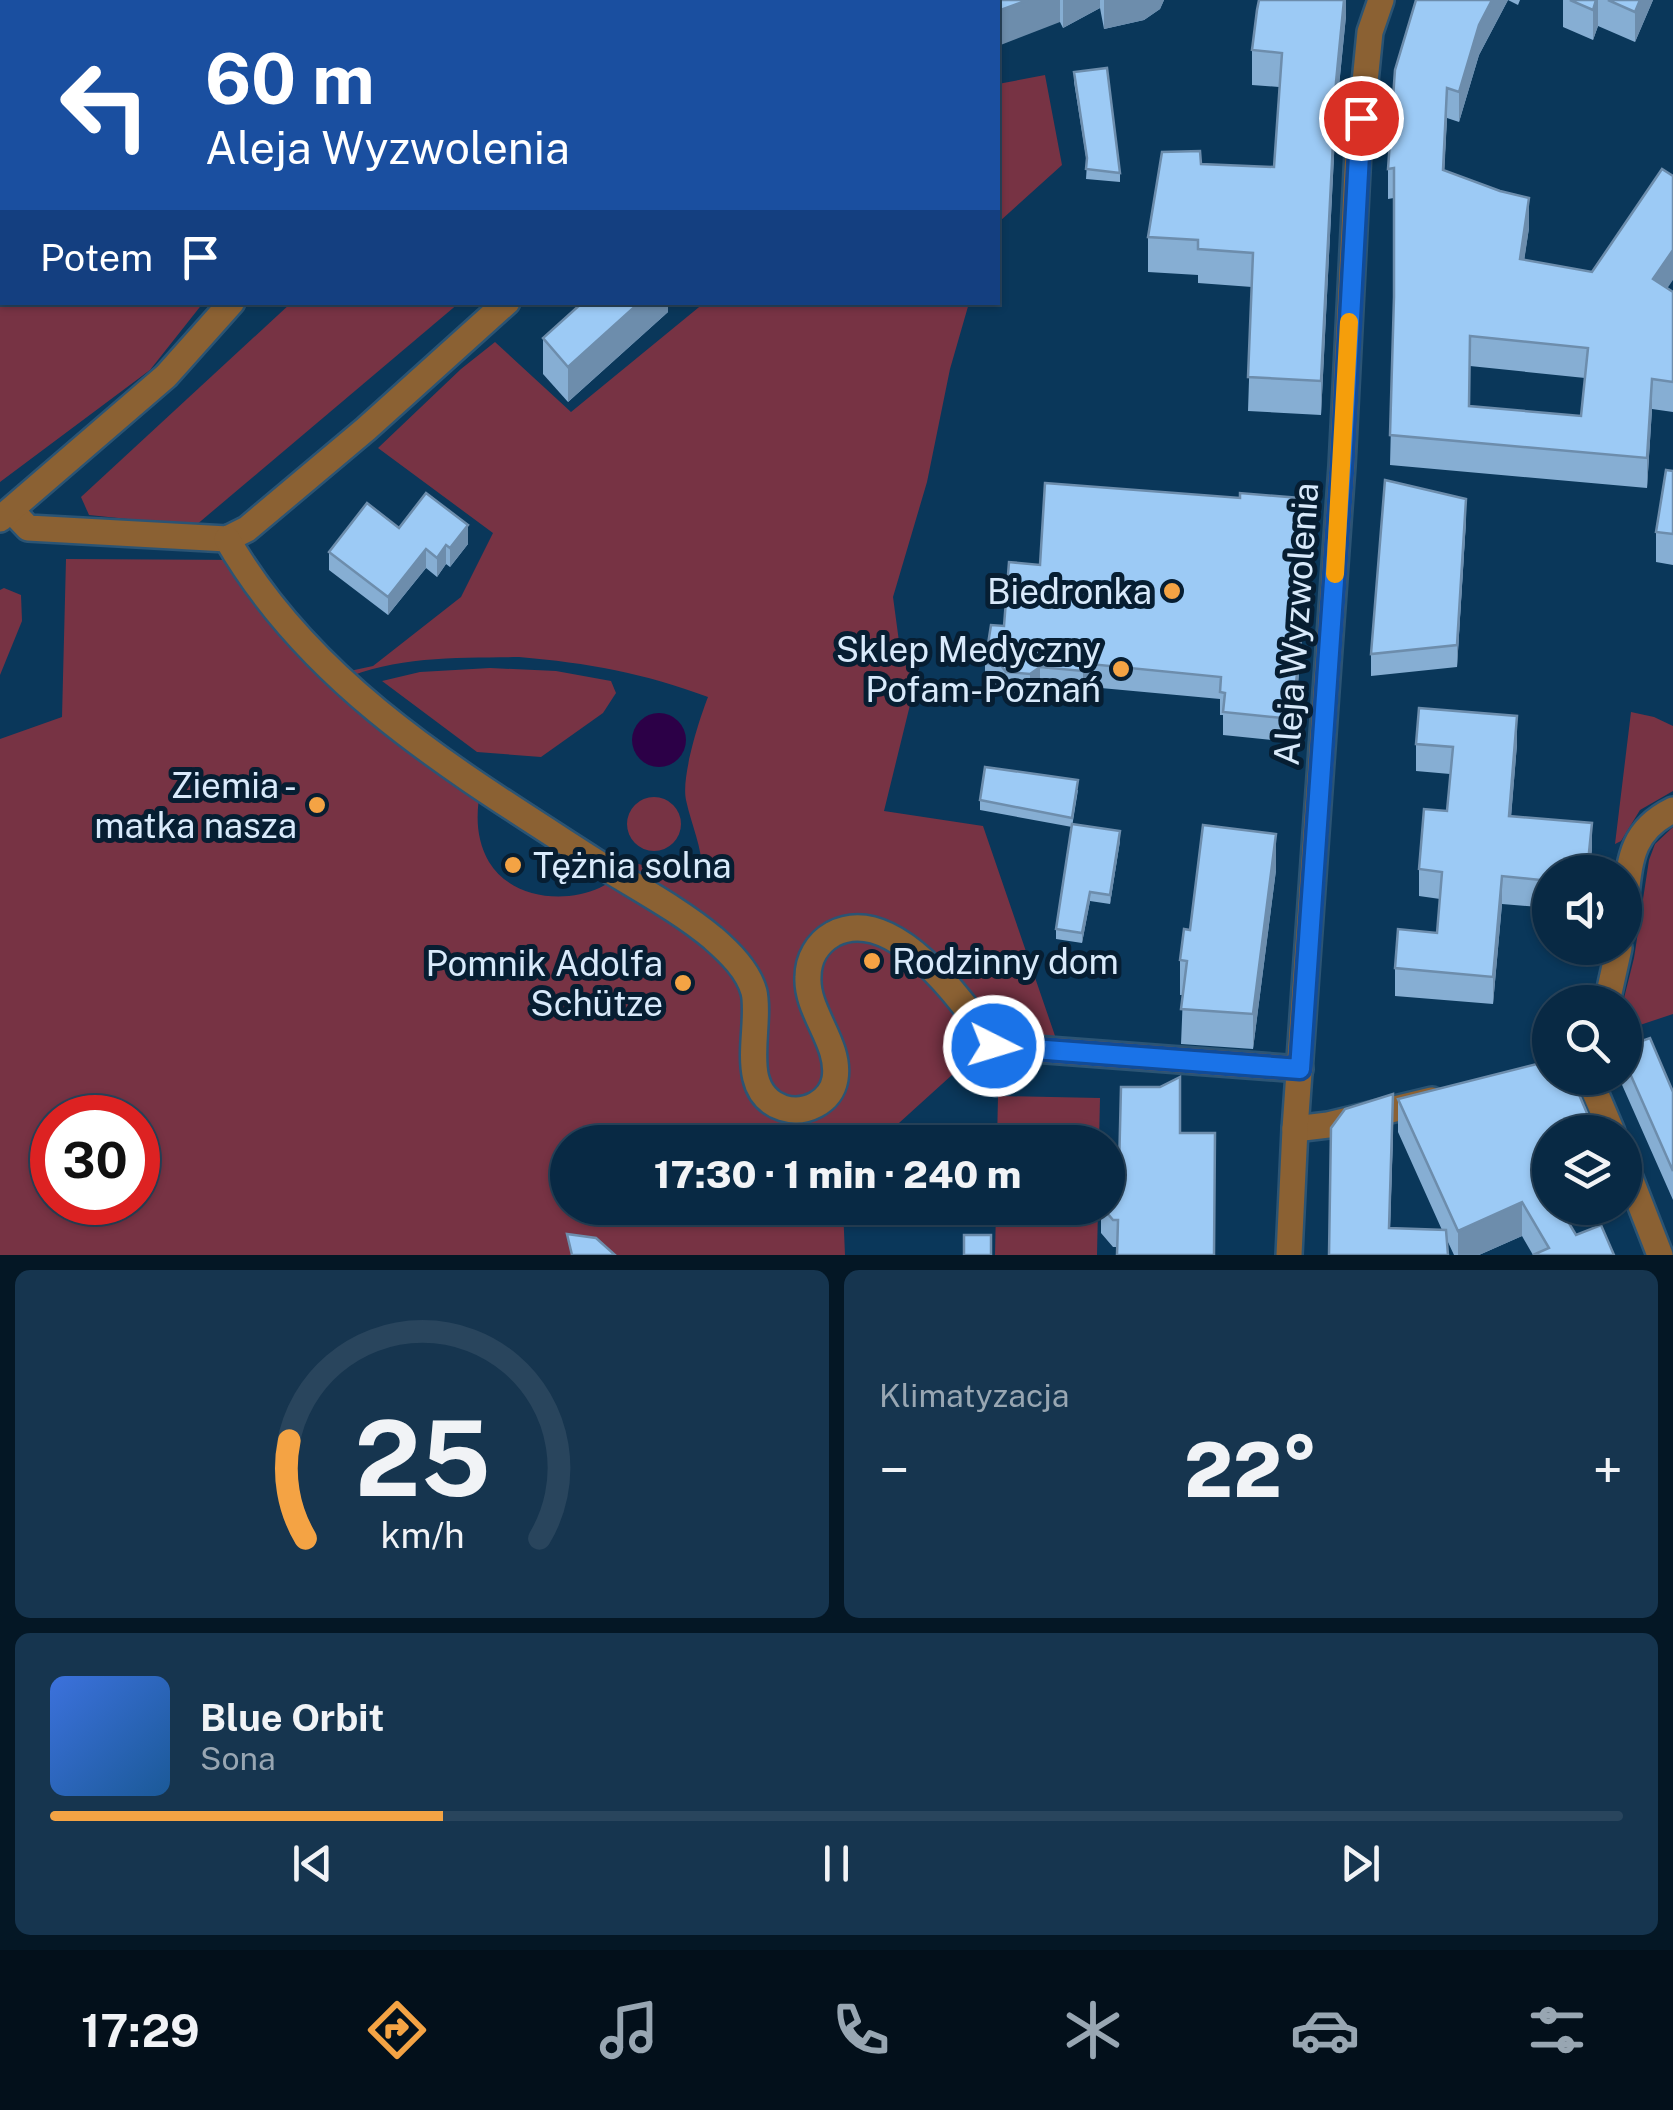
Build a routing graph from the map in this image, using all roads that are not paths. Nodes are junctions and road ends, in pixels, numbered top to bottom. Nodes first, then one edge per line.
1 (1381, 0) edge
2 (229, 305) edge
3 (504, 305) edge
4 (6, 515) edge
5 (227, 539) junction
6 (1673, 810) edge
7 (1632, 855) edge
8 (1300, 1069) junction
9 (1459, 1093) edge
10 (1295, 1129) junction
11 (1642, 1209) edge
12 (1289, 1255) edge
13 (1660, 1255) edge

1 - 8 street, Aleja Wyzwolenia
2 - 4 street
3 - 5 street
4 - 5 street
5 - 8 street
6 - 7 street
8 - 10 street, Aleja Wyzwolenia
9 - 10 street
10 - 12 street, Aleja Wyzwolenia
11 - 13 street

